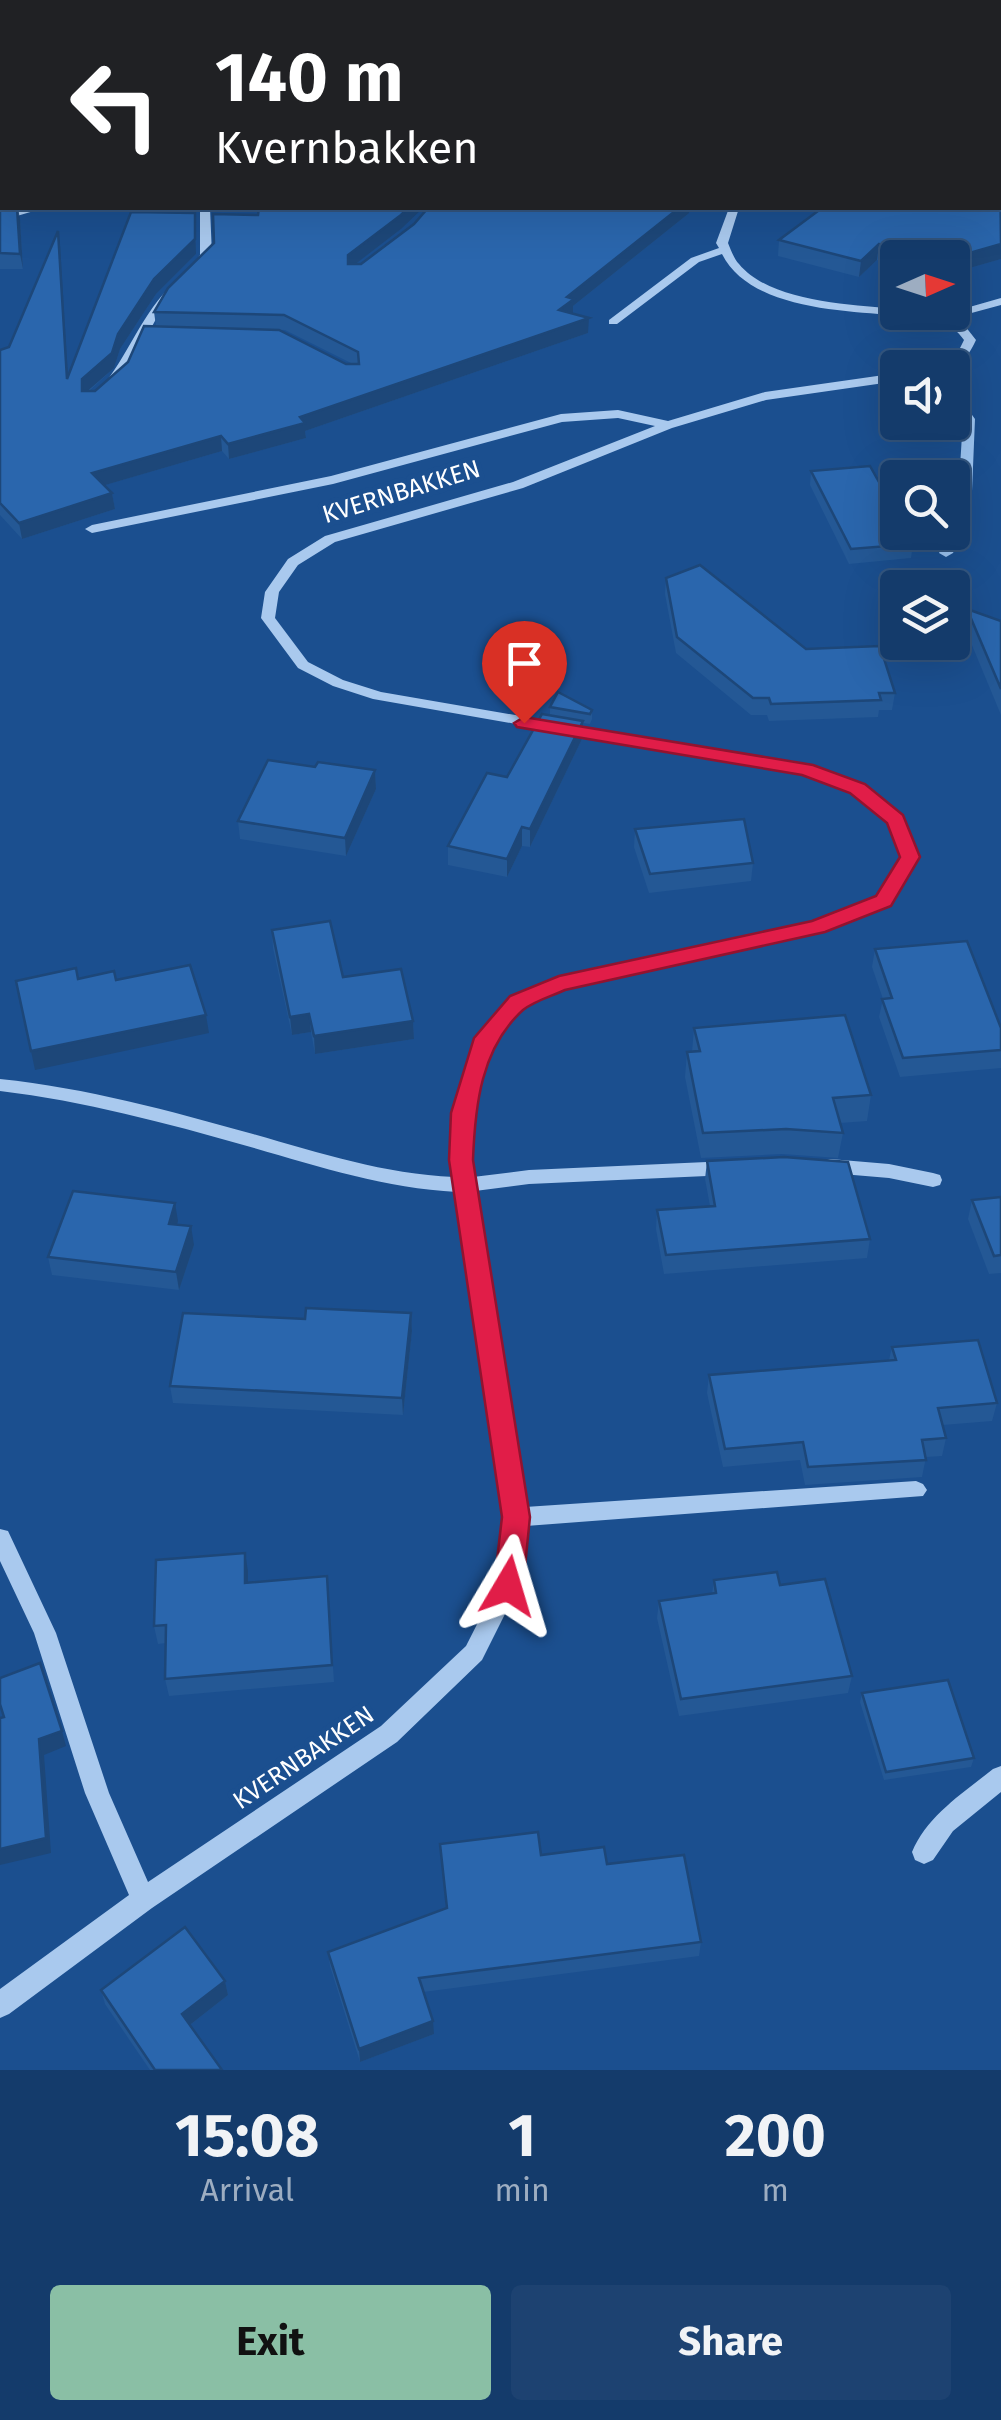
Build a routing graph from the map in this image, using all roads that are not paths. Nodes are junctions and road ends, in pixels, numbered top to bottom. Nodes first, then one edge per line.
1 (32, 210) edge
2 (205, 210) edge
3 (733, 210) edge
4 (0, 218) edge
5 (723, 250) junction
6 (1001, 301) edge
7 (970, 310) edge
8 (880, 312) edge
9 (613, 322) dead end
10 (142, 333) junction
11 (164, 334) edge
12 (880, 380) edge
13 (105, 390) edge
14 (668, 425) junction
15 (92, 529) dead end
16 (0, 1085) edge
17 (812, 1165) edge
18 (758, 1166) edge
19 (933, 1180) dead end
20 (464, 1185) junction
21 (916, 1490) edge
22 (516, 1517) junction
23 (0, 1538) edge
24 (1001, 1777) edge
25 (924, 1852) dead end
26 (143, 1899) junction
27 (0, 2005) edge

1 - 4 street
2 - 10 street
3 - 5 street
5 - 8 street
5 - 9 street
6 - 7 street
10 - 11 street
10 - 13 street
12 - 14 street, KVERNBAKKEN
14 - 15 street
14 - 20 street, KVERNBAKKEN
16 - 20 street
17 - 19 street
18 - 20 street
20 - 22 street, KVERNBAKKEN
21 - 22 street
22 - 26 street, KVERNBAKKEN
23 - 26 street
24 - 25 street
26 - 27 street, KVERNBAKKEN

